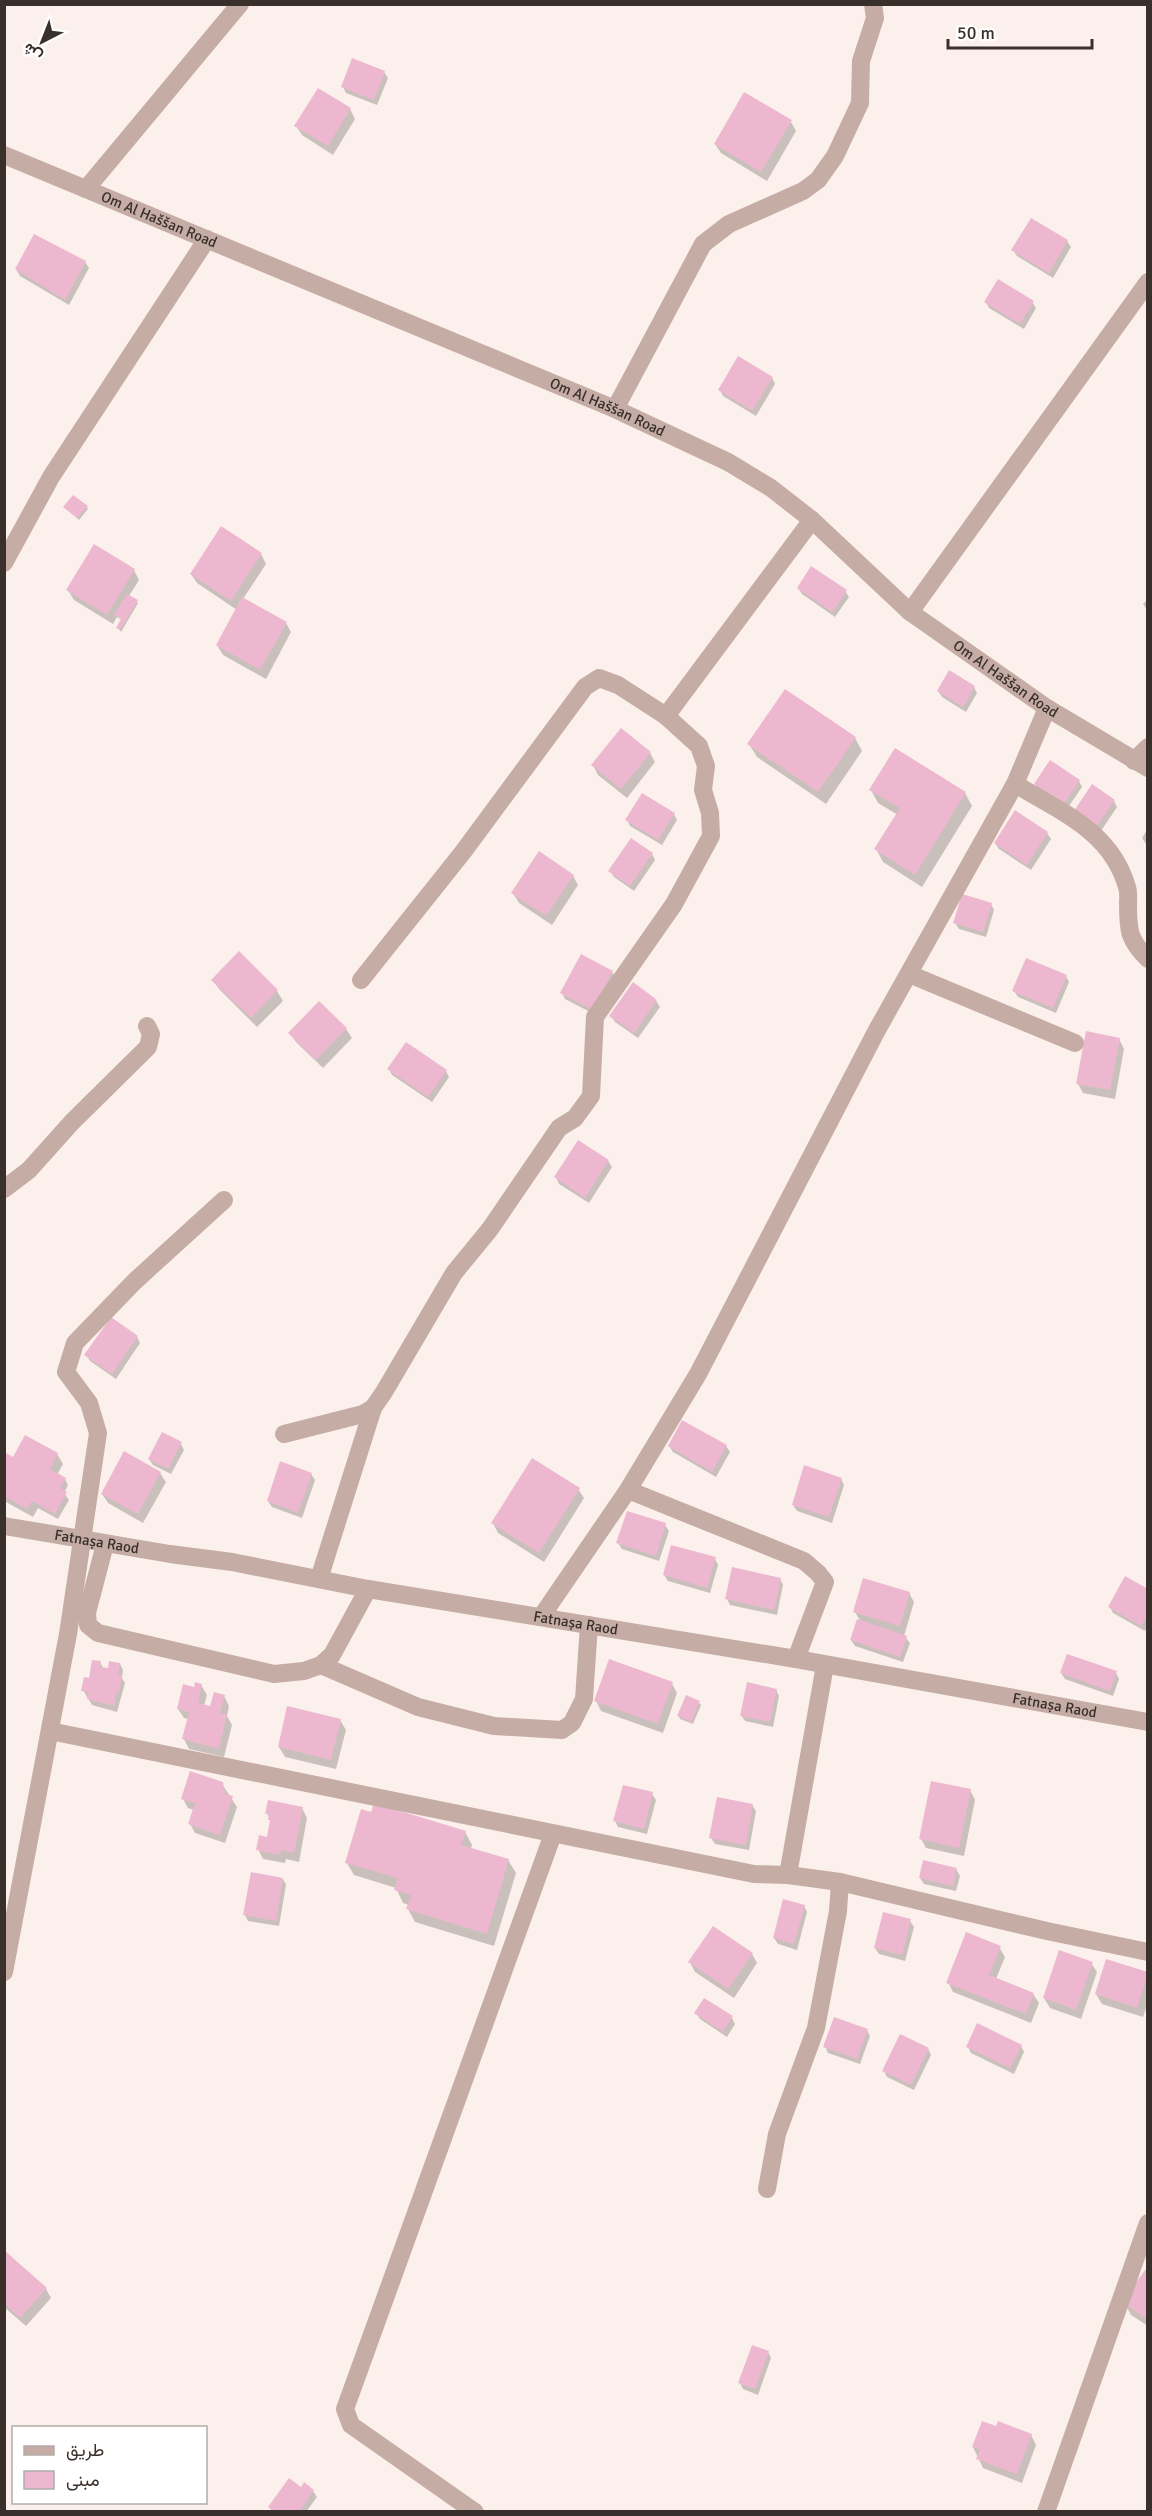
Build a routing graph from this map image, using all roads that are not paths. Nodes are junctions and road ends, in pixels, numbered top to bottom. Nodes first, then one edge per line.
1 (240, 4) edge
2 (873, 4) edge
3 (4, 155) edge
4 (86, 189) junction
5 (207, 239) junction
6 (1148, 282) edge
7 (615, 409) junction
8 (812, 520) junction
9 (4, 563) edge
10 (910, 612) junction
11 (1047, 708) junction
12 (666, 716) junction
13 (1148, 747) edge
14 (1141, 765) edge
15 (1015, 784) junction
16 (1148, 959) edge
17 (909, 974) junction
18 (361, 980) dead end
19 (147, 1026) dead end
20 (1075, 1043) dead end
21 (4, 1190) edge
22 (224, 1200) dead end
23 (373, 1408) junction
24 (284, 1434) dead end
25 (628, 1490) junction
26 (4, 1526) edge
27 (83, 1539) junction
28 (105, 1544) junction
29 (319, 1579) junction
30 (368, 1589) junction
31 (541, 1617) junction
32 (589, 1625) junction
33 (796, 1659) junction
34 (321, 1665) junction
35 (825, 1665) junction
36 (1148, 1722) edge
37 (50, 1731) junction
38 (553, 1834) junction
39 (788, 1875) junction
40 (840, 1882) junction
41 (1148, 1952) edge
42 (4, 1972) edge
43 (767, 2189) dead end
44 (1148, 2223) edge
45 (475, 2511) edge
46 (1046, 2511) edge

1 - 4 street
2 - 7 street
3 - 4 street, Om Al Haššan Road
4 - 5 street, Om Al Haššan Road
5 - 7 street, Om Al Haššan Road
5 - 9 street
6 - 10 street
7 - 8 street, Om Al Haššan Road
8 - 10 street, Om Al Haššan Road
8 - 12 street
10 - 11 street, Om Al Haššan Road
11 - 14 street, Om Al Haššan Road
11 - 15 street
12 - 18 street
12 - 23 street
13 - 14 street
15 - 16 street
15 - 17 street
17 - 20 street
17 - 25 street
19 - 21 street
22 - 27 street
23 - 24 street
23 - 29 street
25 - 31 street
25 - 33 street
26 - 27 street, Fatnaṣa Raod
27 - 28 street, Fatnaṣa Raod
27 - 37 street
28 - 29 street, Fatnaṣa Raod
28 - 34 street
29 - 30 street, Fatnaṣa Raod
30 - 31 street, Fatnaṣa Raod
30 - 34 street
31 - 32 street, Fatnaṣa Raod
32 - 33 street, Fatnaṣa Raod
32 - 34 street
33 - 35 street, Fatnaṣa Raod
35 - 36 street, Fatnaṣa Raod
35 - 39 street
37 - 38 street
37 - 42 street
38 - 39 street
38 - 45 street
39 - 40 street
40 - 41 street
40 - 43 street
44 - 46 street

